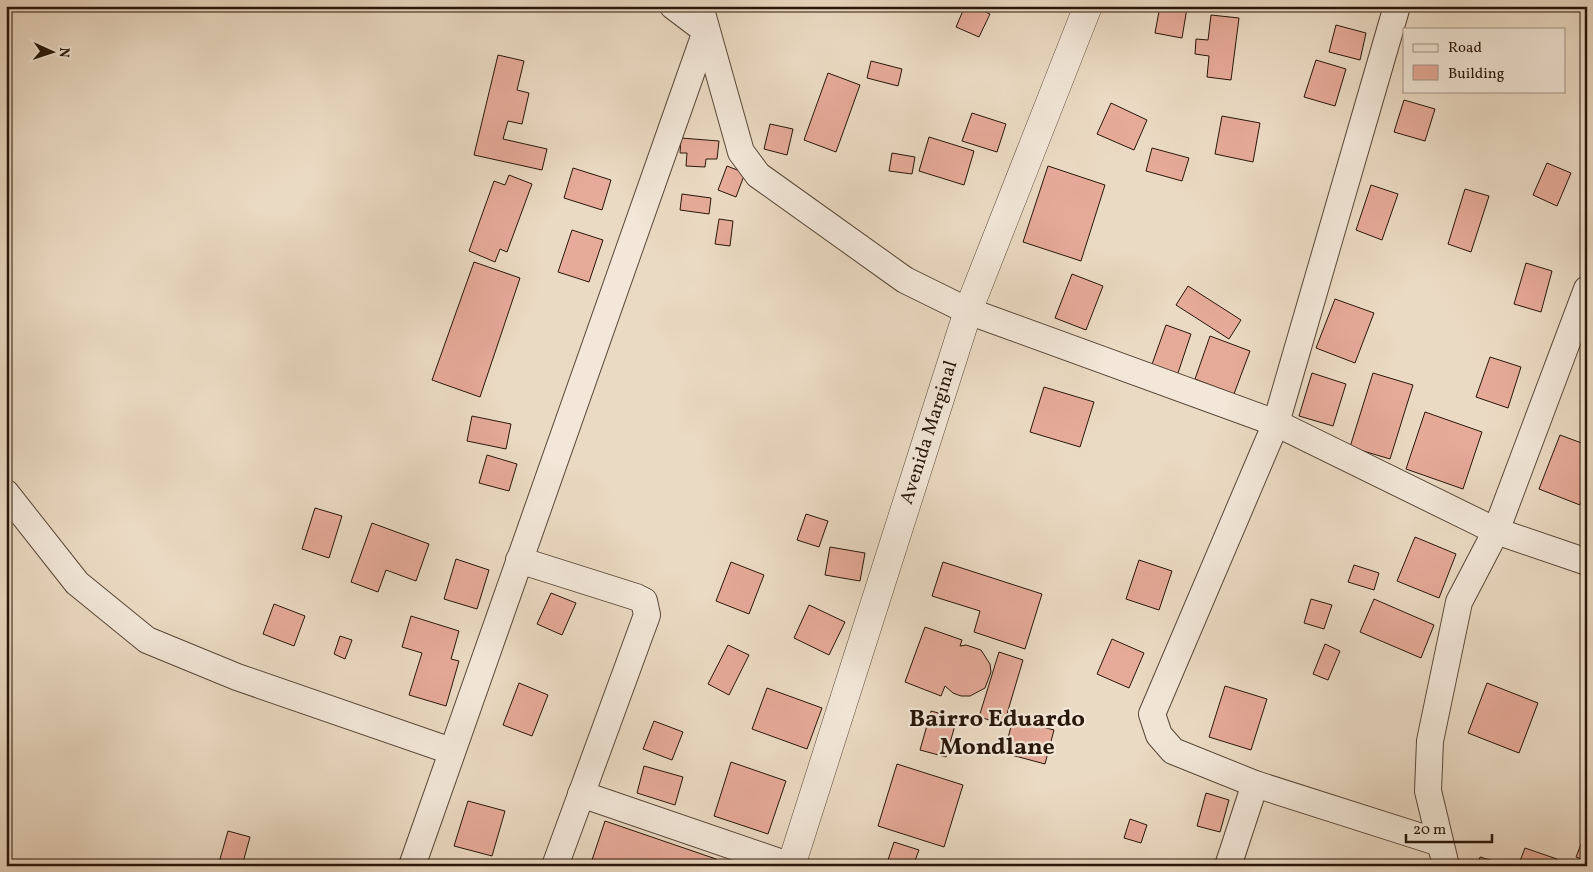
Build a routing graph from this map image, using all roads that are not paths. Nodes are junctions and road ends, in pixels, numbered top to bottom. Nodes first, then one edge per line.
1 (673, 6) edge
2 (1088, 6) edge
3 (1397, 6) edge
4 (703, 18) edge
5 (1587, 289) edge
6 (968, 312) junction
7 (1276, 423) junction
8 (6, 492) edge
9 (1496, 531) junction
10 (519, 560) junction
11 (1587, 562) edge
12 (451, 751) junction
13 (1254, 784) junction
14 (581, 794) junction
15 (1443, 854) edge
16 (412, 866) edge
17 (555, 866) edge
18 (791, 866) edge
19 (1228, 866) edge

1 - 4 street
2 - 6 street, Avenida Marginal
3 - 7 street
4 - 6 street
4 - 10 street
5 - 9 street
6 - 7 street
6 - 18 street, Avenida Marginal
7 - 9 street
7 - 13 street
8 - 12 street
9 - 11 street
9 - 15 street
10 - 12 street
10 - 14 street
12 - 16 street
13 - 15 street
13 - 19 street
14 - 17 street
14 - 18 street

